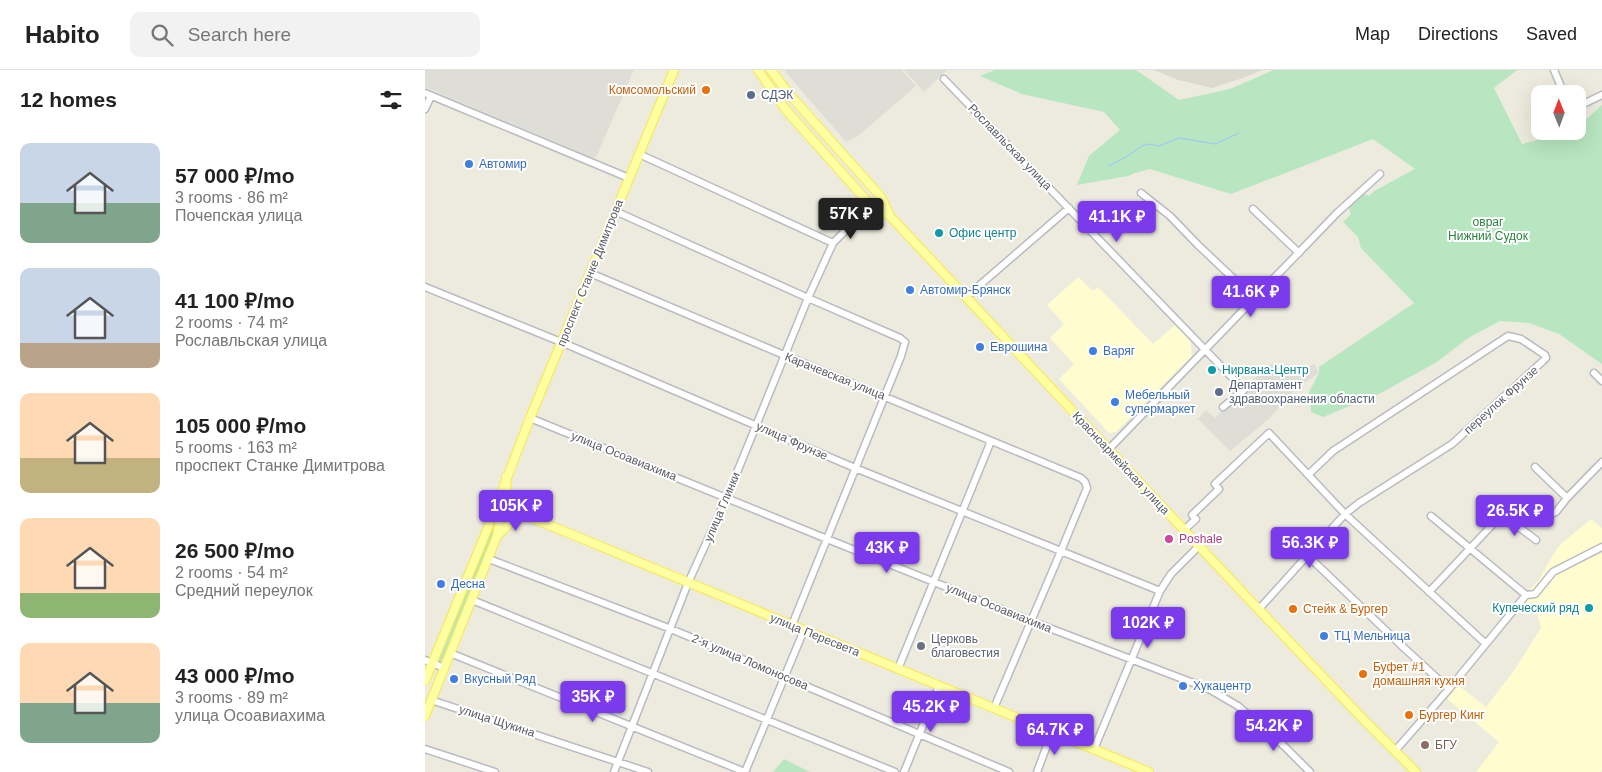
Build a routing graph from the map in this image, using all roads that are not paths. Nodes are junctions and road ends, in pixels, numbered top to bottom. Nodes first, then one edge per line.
1 (675, 70) edge
2 (758, 70) edge
3 (771, 70) edge
4 (1554, 70) edge
5 (944, 79) dead end
6 (1560, 85) edge
7 (428, 94) edge
8 (1602, 95) edge
9 (1586, 103) edge
10 (425, 109) edge
11 (639, 154) junction
12 (1379, 174) dead end
13 (629, 178) junction
14 (1141, 193) dead end
15 (871, 205) junction
16 (1069, 208) junction
17 (1253, 209) dead end
18 (615, 211) junction
19 (890, 216) junction
20 (833, 243) junction
21 (1299, 253) junction
22 (590, 273) junction
23 (425, 287) edge
24 (966, 297) junction
25 (808, 298) junction
26 (1255, 299) junction
27 (561, 342) junction
28 (1206, 350) junction
29 (784, 355) junction
30 (1594, 373) dead end
31 (1602, 381) edge
32 (884, 396) junction
33 (1223, 407) dead end
34 (530, 418) junction
35 (756, 425) junction
36 (991, 441) junction
37 (1109, 449) junction
38 (1602, 462) edge
39 (1535, 467) dead end
40 (855, 468) junction
41 (1308, 475) junction
42 (506, 477) junction
43 (727, 497) junction
44 (1567, 498) junction
45 (961, 511) junction
46 (1345, 514) junction
47 (527, 516) junction
48 (1431, 516) dead end
49 (500, 518) junction
50 (1507, 518) junction
51 (487, 530) junction
52 (1184, 530) junction
53 (497, 536) junction
54 (827, 539) junction
55 (1535, 540) dead end
56 (1199, 546) junction
57 (1602, 547) edge
58 (1471, 548) junction
59 (1061, 551) junction
60 (1308, 556) junction
61 (489, 559) junction
62 (934, 582) junction
63 (688, 583) junction
64 (1160, 591) junction
65 (1429, 592) junction
66 (1526, 594) junction
67 (472, 600) junction
68 (1259, 609) junction
69 (1031, 621) junction
70 (792, 625) junction
71 (671, 629) junction
72 (804, 630) junction
73 (1487, 644) junction
74 (450, 653) junction
75 (1133, 660) junction
76 (429, 662) edge
77 (444, 668) junction
78 (898, 669) junction
79 (653, 674) junction
80 (785, 677) junction
81 (425, 682) edge
82 (939, 686) junction
83 (1449, 689) junction
84 (431, 700) junction
85 (994, 708) junction
86 (425, 716) edge
87 (767, 721) junction
88 (633, 727) junction
89 (1052, 732) junction
90 (919, 734) junction
91 (425, 749) edge
92 (1095, 749) junction
93 (1395, 751) junction
94 (619, 761) junction
95 (495, 772) edge
96 (614, 772) edge
97 (649, 772) edge
98 (745, 772) edge
99 (895, 772) edge
100 (904, 772) edge
101 (1009, 772) edge
102 (1037, 772) edge
103 (1149, 772) edge
104 (1310, 772) edge
105 (1416, 772) edge

1 - 11 main road, проспект Станке Димитрова
2 - 15 main road
3 - 19 main road
4 - 6 street
5 - 16 street, Рославльская улица
7 - 10 street
7 - 13 street
8 - 9 street
11 - 13 main road, проспект Станке Димитрова
11 - 20 street
12 - 21 street
13 - 18 main road, проспект Станке Димитрова
14 - 26 street
15 - 19 main road
15 - 20 street
16 - 24 street
16 - 28 street, Рославльская улица
17 - 21 street
18 - 22 main road, проспект Станке Димитрова
18 - 25 street
19 - 24 main road, Красноармейская улица
20 - 25 street, улица Глинки
21 - 26 street
22 - 27 main road, проспект Станке Димитрова
22 - 29 street, Карачевская улица
23 - 27 street, улица Фрунзе
24 - 37 main road, Красноармейская улица
25 - 29 street, улица Глинки
25 - 32 street
26 - 28 street
27 - 34 main road, проспект Станке Димитрова
27 - 35 street, улица Фрунзе
28 - 33 street, Рославльская улица
28 - 37 street
29 - 32 street, Карачевская улица
29 - 35 street, улица Глинки
30 - 31 street
32 - 36 street, Карачевская улица
32 - 40 street
34 - 42 main road, проспект Станке Димитрова
34 - 43 street, улица Осоавиахима
35 - 40 street, улица Фрунзе
35 - 43 street, улица Глинки
36 - 45 street
36 - 59 street, Карачевская улица
37 - 52 main road, Красноармейская улица
38 - 44 street
39 - 44 street
40 - 45 street, улица Фрунзе
40 - 54 street
41 - 46 street
41 - 46 street, переулок Фрунзе
41 - 52 street
42 - 47 main road, улица Пересвета
42 - 49 main road, проспект Станке Димитрова
42 - 51 main road, проспект Станке Димитрова
43 - 54 street, улица Осоавиахима
43 - 63 street, улица Глинки
44 - 50 street
45 - 59 street, улица Фрунзе
45 - 62 street
46 - 60 street, переулок Фрунзе
46 - 65 street
47 - 49 main road
47 - 53 main road
47 - 63 main road, улица Пересвета
48 - 58 street
49 - 51 main road
49 - 53 main road, проспект Станке Димитрова
50 - 55 street
50 - 58 street
51 - 76 main road, проспект Станке Димитрова
52 - 56 main road, Красноармейская улица
53 - 61 main road, проспект Станке Димитрова
54 - 62 street, улица Осоавиахима
54 - 70 street
56 - 64 street
56 - 68 main road, Красноармейская улица
57 - 66 street
58 - 65 street
58 - 66 street
59 - 64 street, улица Фрунзе
59 - 69 street
60 - 68 street, переулок Фрунзе
60 - 83 street
61 - 67 main road, проспект Станке Димитрова
61 - 71 street, 2-я улица Ломоносова
62 - 69 street, улица Осоавиахима
62 - 78 street
63 - 70 main road, улица Пересвета
63 - 71 street, улица Глинки
64 - 75 street
65 - 73 street
66 - 73 street
67 - 74 main road, проспект Станке Димитрова
67 - 79 street
68 - 93 main road, Красноармейская улица
69 - 75 street, улица Осоавиахима
69 - 85 street
70 - 72 main road, улица Пересвета
71 - 79 street, улица Глинки
71 - 80 street, 2-я улица Ломоносова
72 - 78 main road, улица Пересвета
72 - 80 street
73 - 83 street
74 - 77 main road, проспект Станке Димитрова
74 - 88 street
75 - 92 street
75 - 104 street, улица Осоавиахима
76 - 77 street
76 - 81 main road, проспект Станке Димитрова
77 - 84 main road, проспект Станке Димитрова
78 - 82 main road, улица Пересвета
79 - 87 street
79 - 88 street, улица Глинки
80 - 87 street
80 - 90 street, 2-я улица Ломоносова
82 - 85 main road, улица Пересвета
82 - 90 street
83 - 93 street
84 - 86 main road, проспект Станке Димитрова
84 - 94 street, улица Щукина
85 - 89 main road, улица Пересвета
87 - 98 street
87 - 99 street
88 - 94 street, улица Глинки
88 - 98 street
89 - 92 main road, улица Пересвета
89 - 102 street
90 - 100 street
90 - 101 street, 2-я улица Ломоносова
91 - 95 street
92 - 103 main road, улица Пересвета
93 - 105 main road, Красноармейская улица
94 - 96 street, улица Глинки
94 - 97 street, улица Щукина

